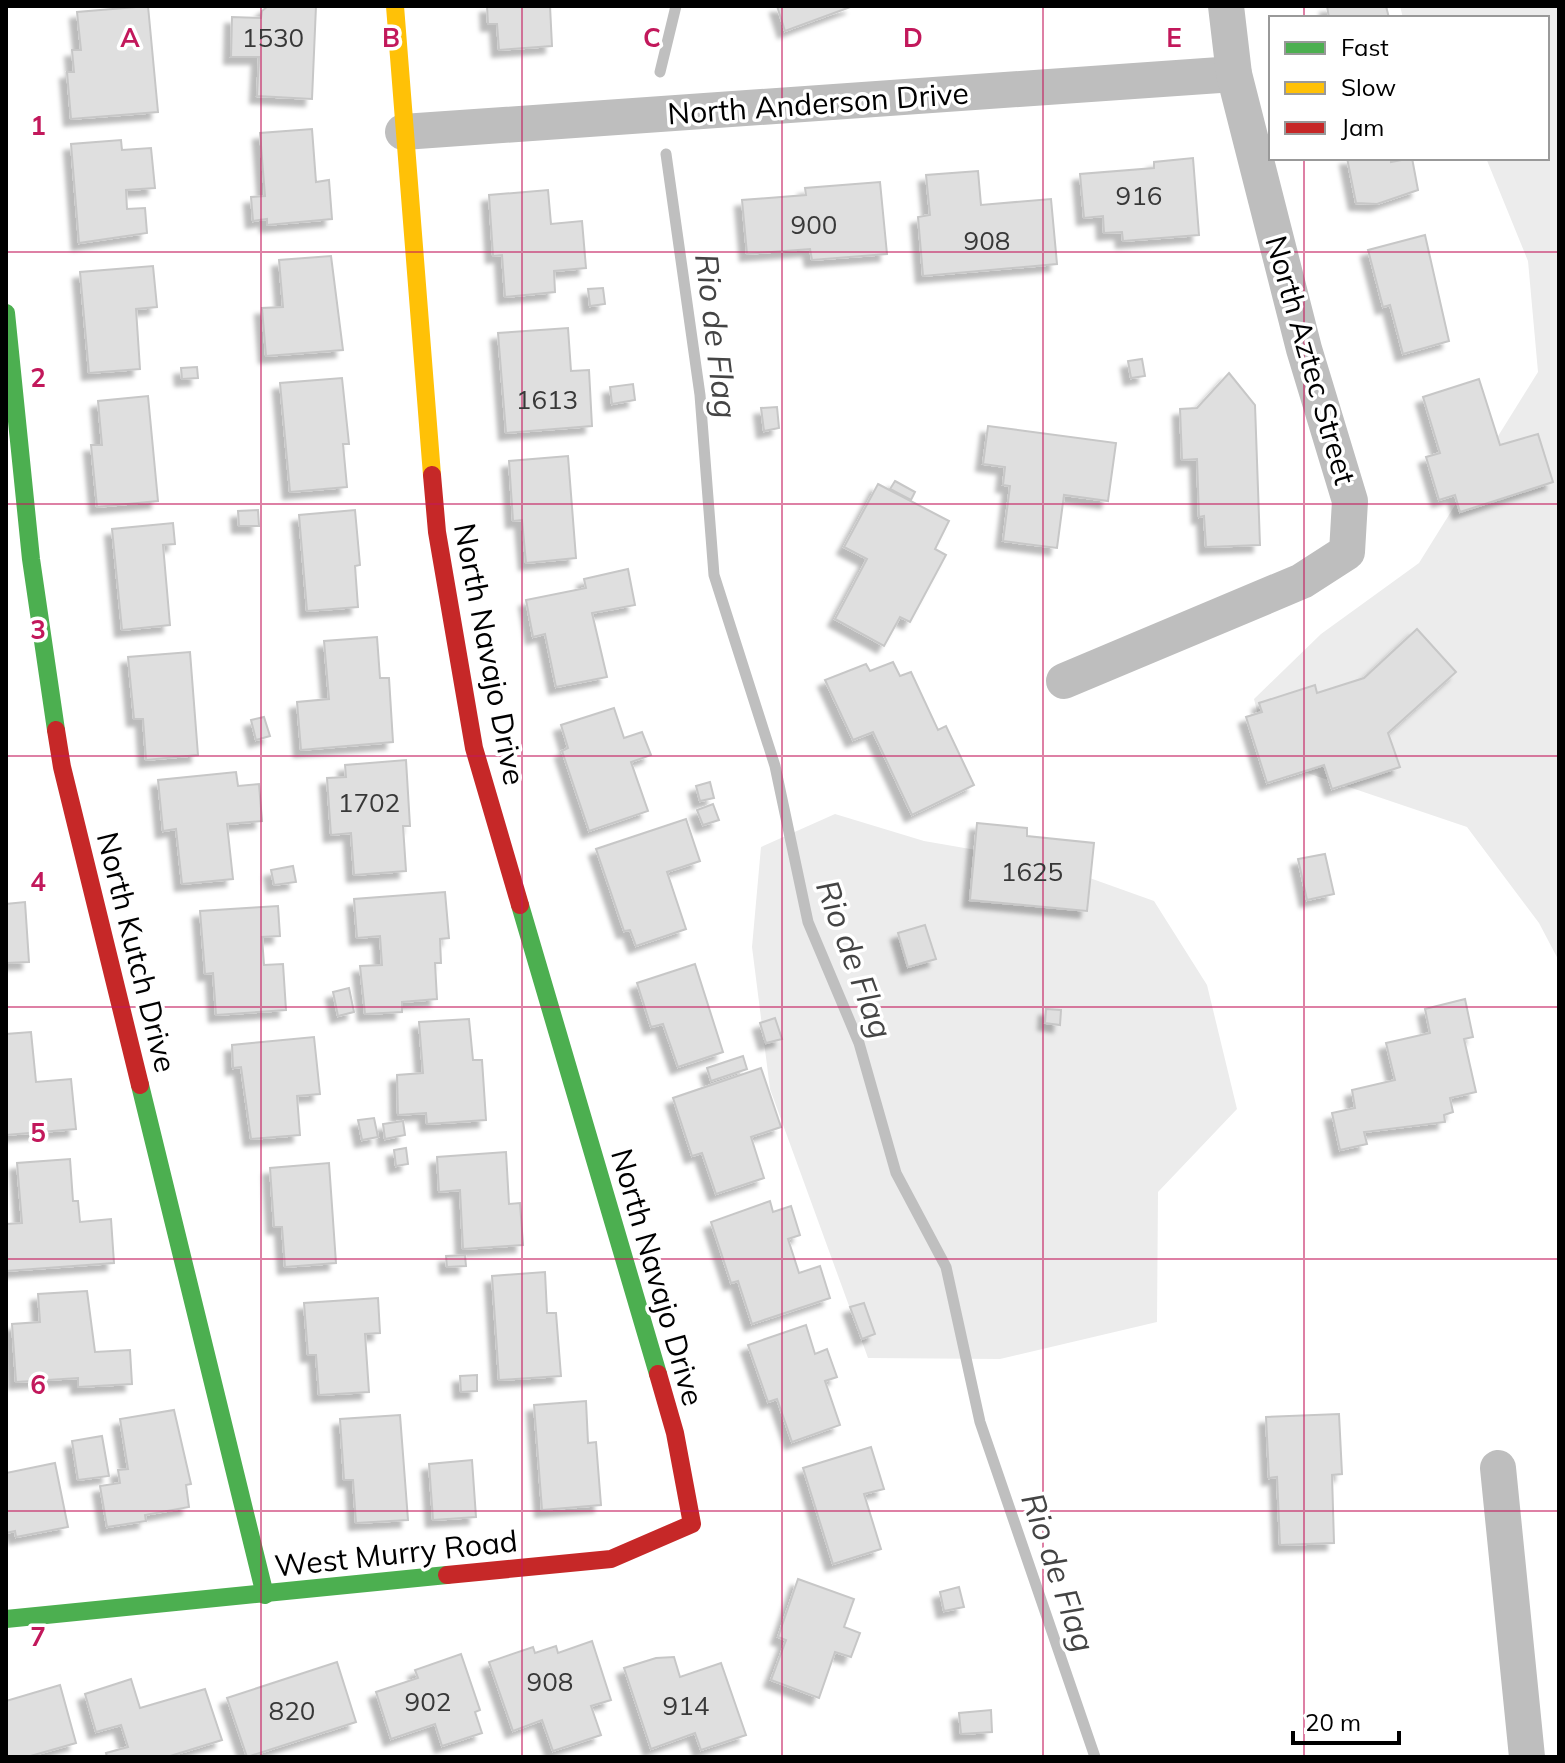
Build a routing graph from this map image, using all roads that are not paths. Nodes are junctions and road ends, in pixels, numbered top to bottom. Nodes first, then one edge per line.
1 (395, 6) edge
2 (1226, 6) edge
3 (1234, 74) junction
4 (403, 132) junction
5 (6, 313) edge
6 (1064, 681) dead end
7 (675, 1433) joint
8 (1498, 1468) dead end
9 (265, 1595) junction
10 (6, 1619) edge
11 (1527, 1757) edge

1 - 4 street, North Navajo Drive
2 - 3 street, North Aztec Street
3 - 4 street, North Anderson Drive
3 - 6 street, North Aztec Street
4 - 7 street, North Navajo Drive
5 - 9 street, North Kutch Drive
7 - 9 street, West Murry Road
8 - 11 street
9 - 10 street, West Murry Road

